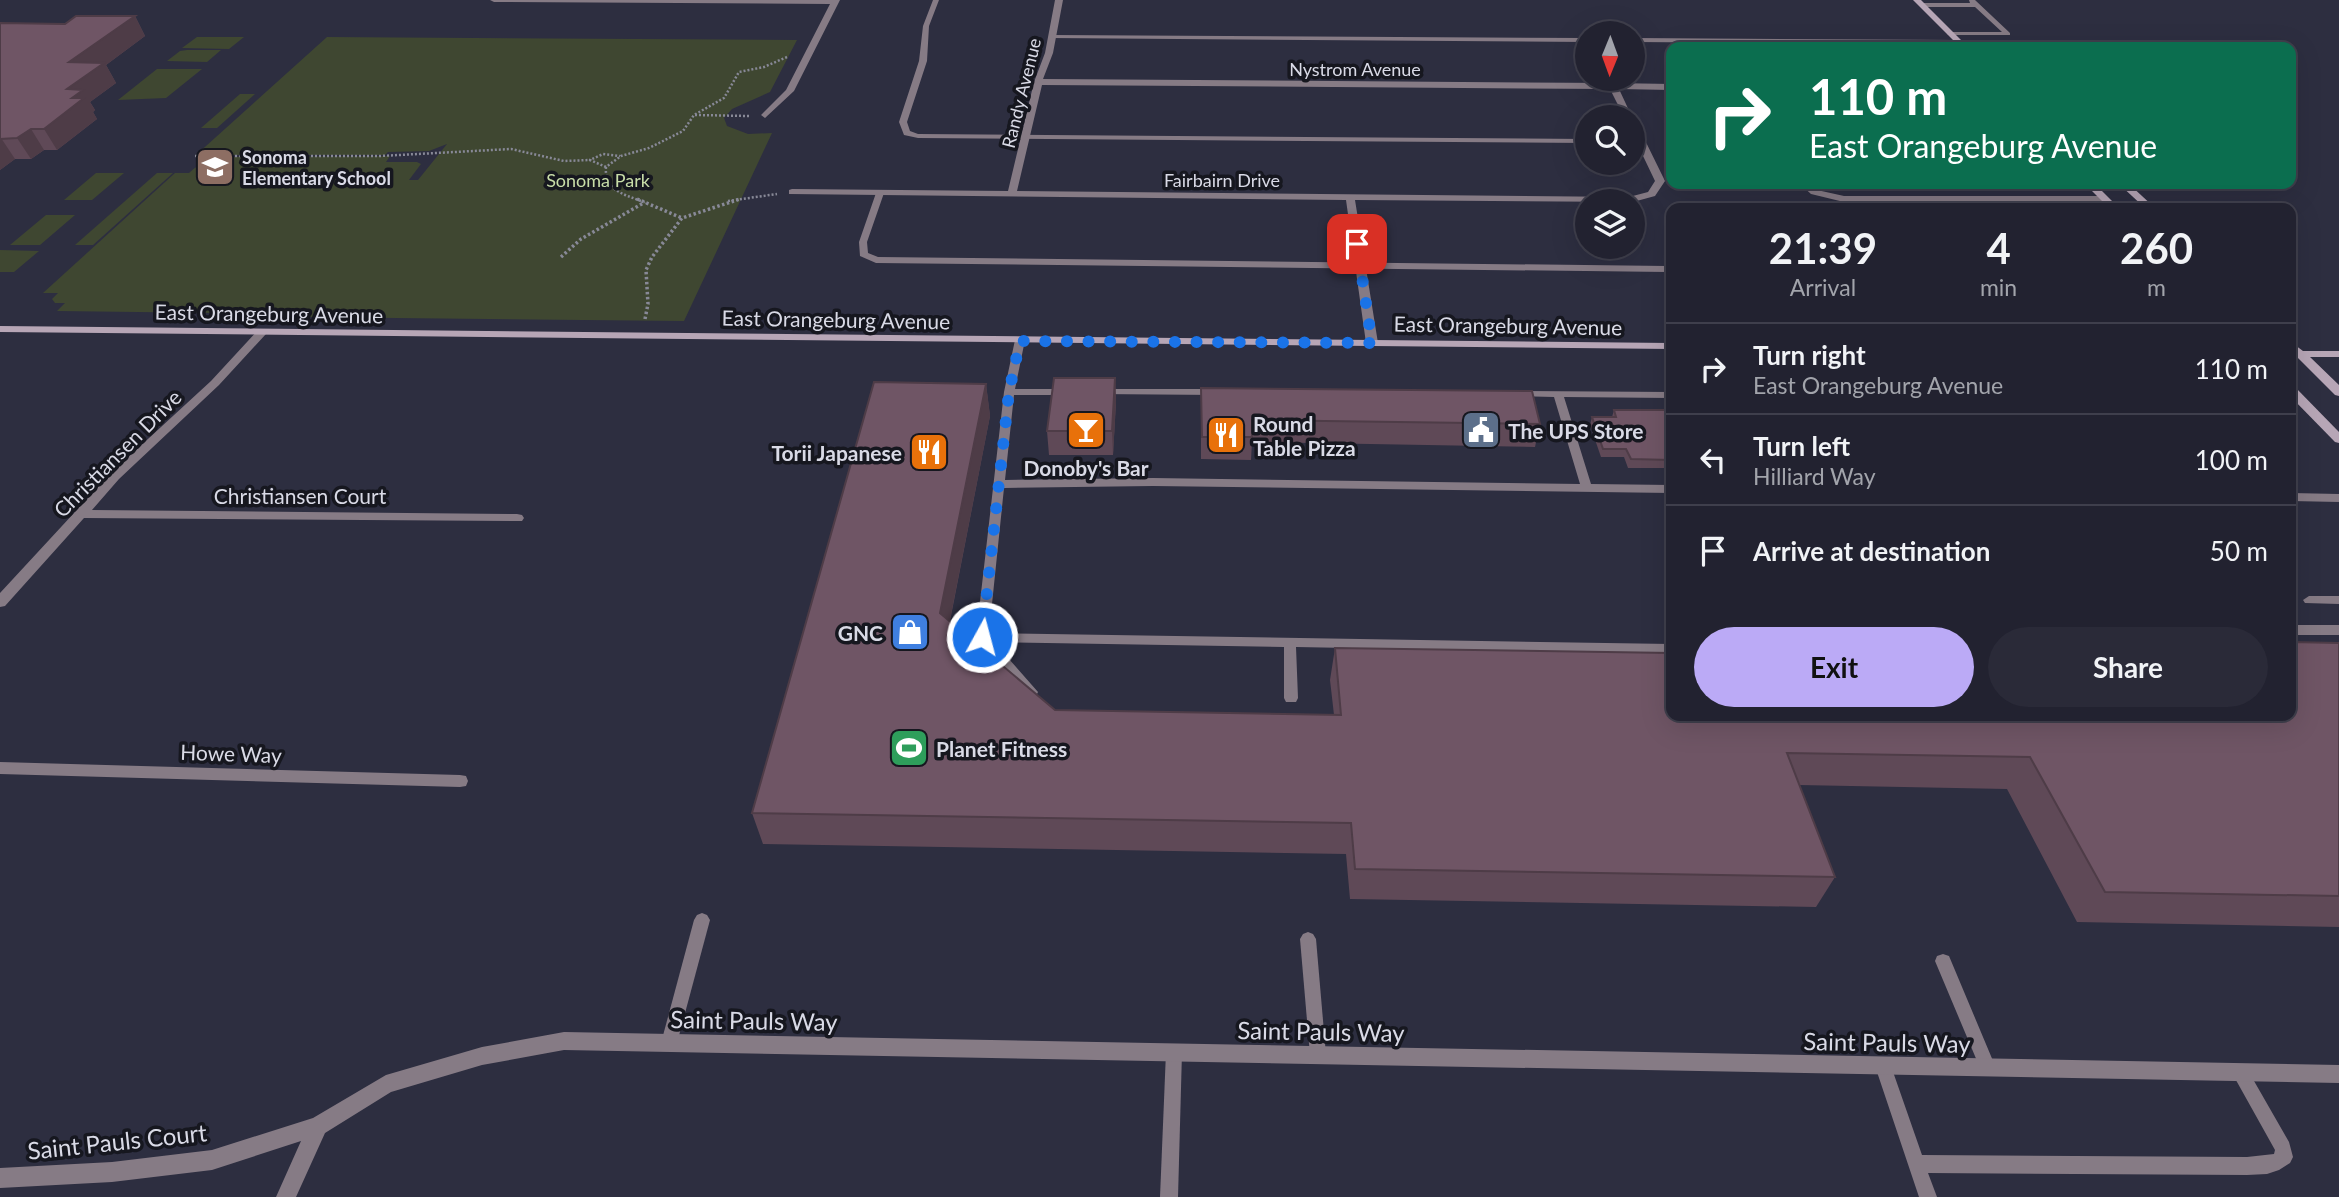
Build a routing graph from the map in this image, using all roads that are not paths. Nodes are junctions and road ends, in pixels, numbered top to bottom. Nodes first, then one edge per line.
1 (494, 0) edge
2 (589, 0) edge
3 (936, 0) edge
4 (1059, 0) edge
5 (836, 1) edge
6 (1920, 2) edge
7 (1974, 2) edge
8 (1951, 34) junction
9 (1052, 37) junction
10 (1575, 40) edge
11 (1645, 40) edge
12 (1765, 42) edge
13 (1959, 42) edge
14 (1038, 82) junction
15 (1575, 86) edge
16 (1645, 87) edge
17 (1666, 87) edge
18 (765, 115) road end
19 (1025, 137) junction
20 (1575, 141) edge
21 (1645, 156) edge
22 (1810, 189) edge
23 (2095, 189) edge
24 (2129, 189) edge
25 (792, 192) road end
26 (880, 193) junction
27 (1012, 194) junction
28 (1350, 197) junction
29 (2105, 199) junction
30 (2109, 203) edge
31 (2145, 203) edge
32 (1361, 267) junction
33 (1666, 269) edge
34 (0, 329) edge
35 (262, 332) junction
36 (1020, 341) junction
37 (1372, 343) junction
38 (1666, 346) edge
39 (2296, 351) edge
40 (2296, 353) edge
41 (2339, 354) edge
42 (1009, 392) junction
43 (1076, 392) edge
44 (1089, 392) edge
45 (1225, 392) edge
46 (2339, 392) edge
47 (1507, 393) edge
48 (1558, 394) junction
49 (1666, 395) edge
50 (2296, 395) edge
51 (2339, 439) edge
52 (999, 484) junction
53 (1586, 487) junction
54 (1666, 489) edge
55 (2296, 497) edge
56 (2339, 498) edge
57 (82, 514) junction
58 (517, 518) dead end
59 (2309, 600) dead end
60 (2339, 600) edge
61 (0, 602) edge
62 (2296, 630) edge
63 (2339, 630) edge
64 (982, 637) junction
65 (1290, 642) junction
66 (1666, 649) edge
67 (1031, 692) edge
68 (1291, 698) dead end
69 (0, 768) edge
70 (460, 780) dead end
71 (702, 920) dead end
72 (1308, 939) dead end
73 (1942, 961) dead end
74 (669, 1043) junction
75 (1174, 1052) junction
76 (1318, 1055) junction
77 (1883, 1066) junction
78 (1988, 1068) junction
79 (2240, 1073) junction
80 (2339, 1074) edge
81 (318, 1126) junction
82 (1916, 1164) junction
83 (0, 1178) edge
84 (286, 1197) edge
85 (1169, 1197) edge
86 (1928, 1197) edge

1 - 2 street
2 - 5 street
3 - 19 lane
4 - 9 street, Randy Avenue
5 - 18 street
6 - 7 lane
6 - 8 street
7 - 8 lane
8 - 13 street
9 - 10 lane
9 - 14 street, Randy Avenue
11 - 12 lane
14 - 15 street, Nystrom Avenue
14 - 19 street, Randy Avenue
16 - 17 street, Nystrom Avenue
19 - 20 lane
19 - 27 street, Randy Avenue
21 - 28 street, Fairbairn Drive
22 - 29 lane
23 - 29 street
24 - 31 street
25 - 26 street, Fairbairn Drive
26 - 27 street, Fairbairn Drive
26 - 32 lane
27 - 28 street, Fairbairn Drive
28 - 32 street
29 - 30 street
32 - 33 lane
32 - 37 street
34 - 35 street, East Orangeburg Avenue
35 - 36 street, East Orangeburg Avenue
35 - 57 street, Christiansen Drive
36 - 37 street, East Orangeburg Avenue
36 - 42 lane
37 - 38 street, East Orangeburg Avenue
39 - 41 street
40 - 46 street
42 - 43 lane
42 - 52 lane
44 - 45 lane
47 - 48 lane
48 - 49 lane
48 - 53 lane
50 - 51 street
52 - 53 lane
52 - 64 lane
53 - 54 lane
55 - 56 lane
57 - 58 street, Christiansen Court
57 - 61 street, Christiansen Drive
59 - 60 lane
62 - 63 lane
64 - 65 lane
64 - 67 lane
65 - 66 lane
65 - 68 lane
69 - 70 street, Howe Way
71 - 74 lane
72 - 76 lane
73 - 78 lane
74 - 75 street, Saint Pauls Way
74 - 81 street, Saint Pauls Way
75 - 76 street, Saint Pauls Way
75 - 85 lane
76 - 77 street, Saint Pauls Way
77 - 78 street, Saint Pauls Way
77 - 82 lane
78 - 79 street, Saint Pauls Way
79 - 80 street, Saint Pauls Way
79 - 82 lane
81 - 83 street, Saint Pauls Court
81 - 84 street
82 - 86 lane

